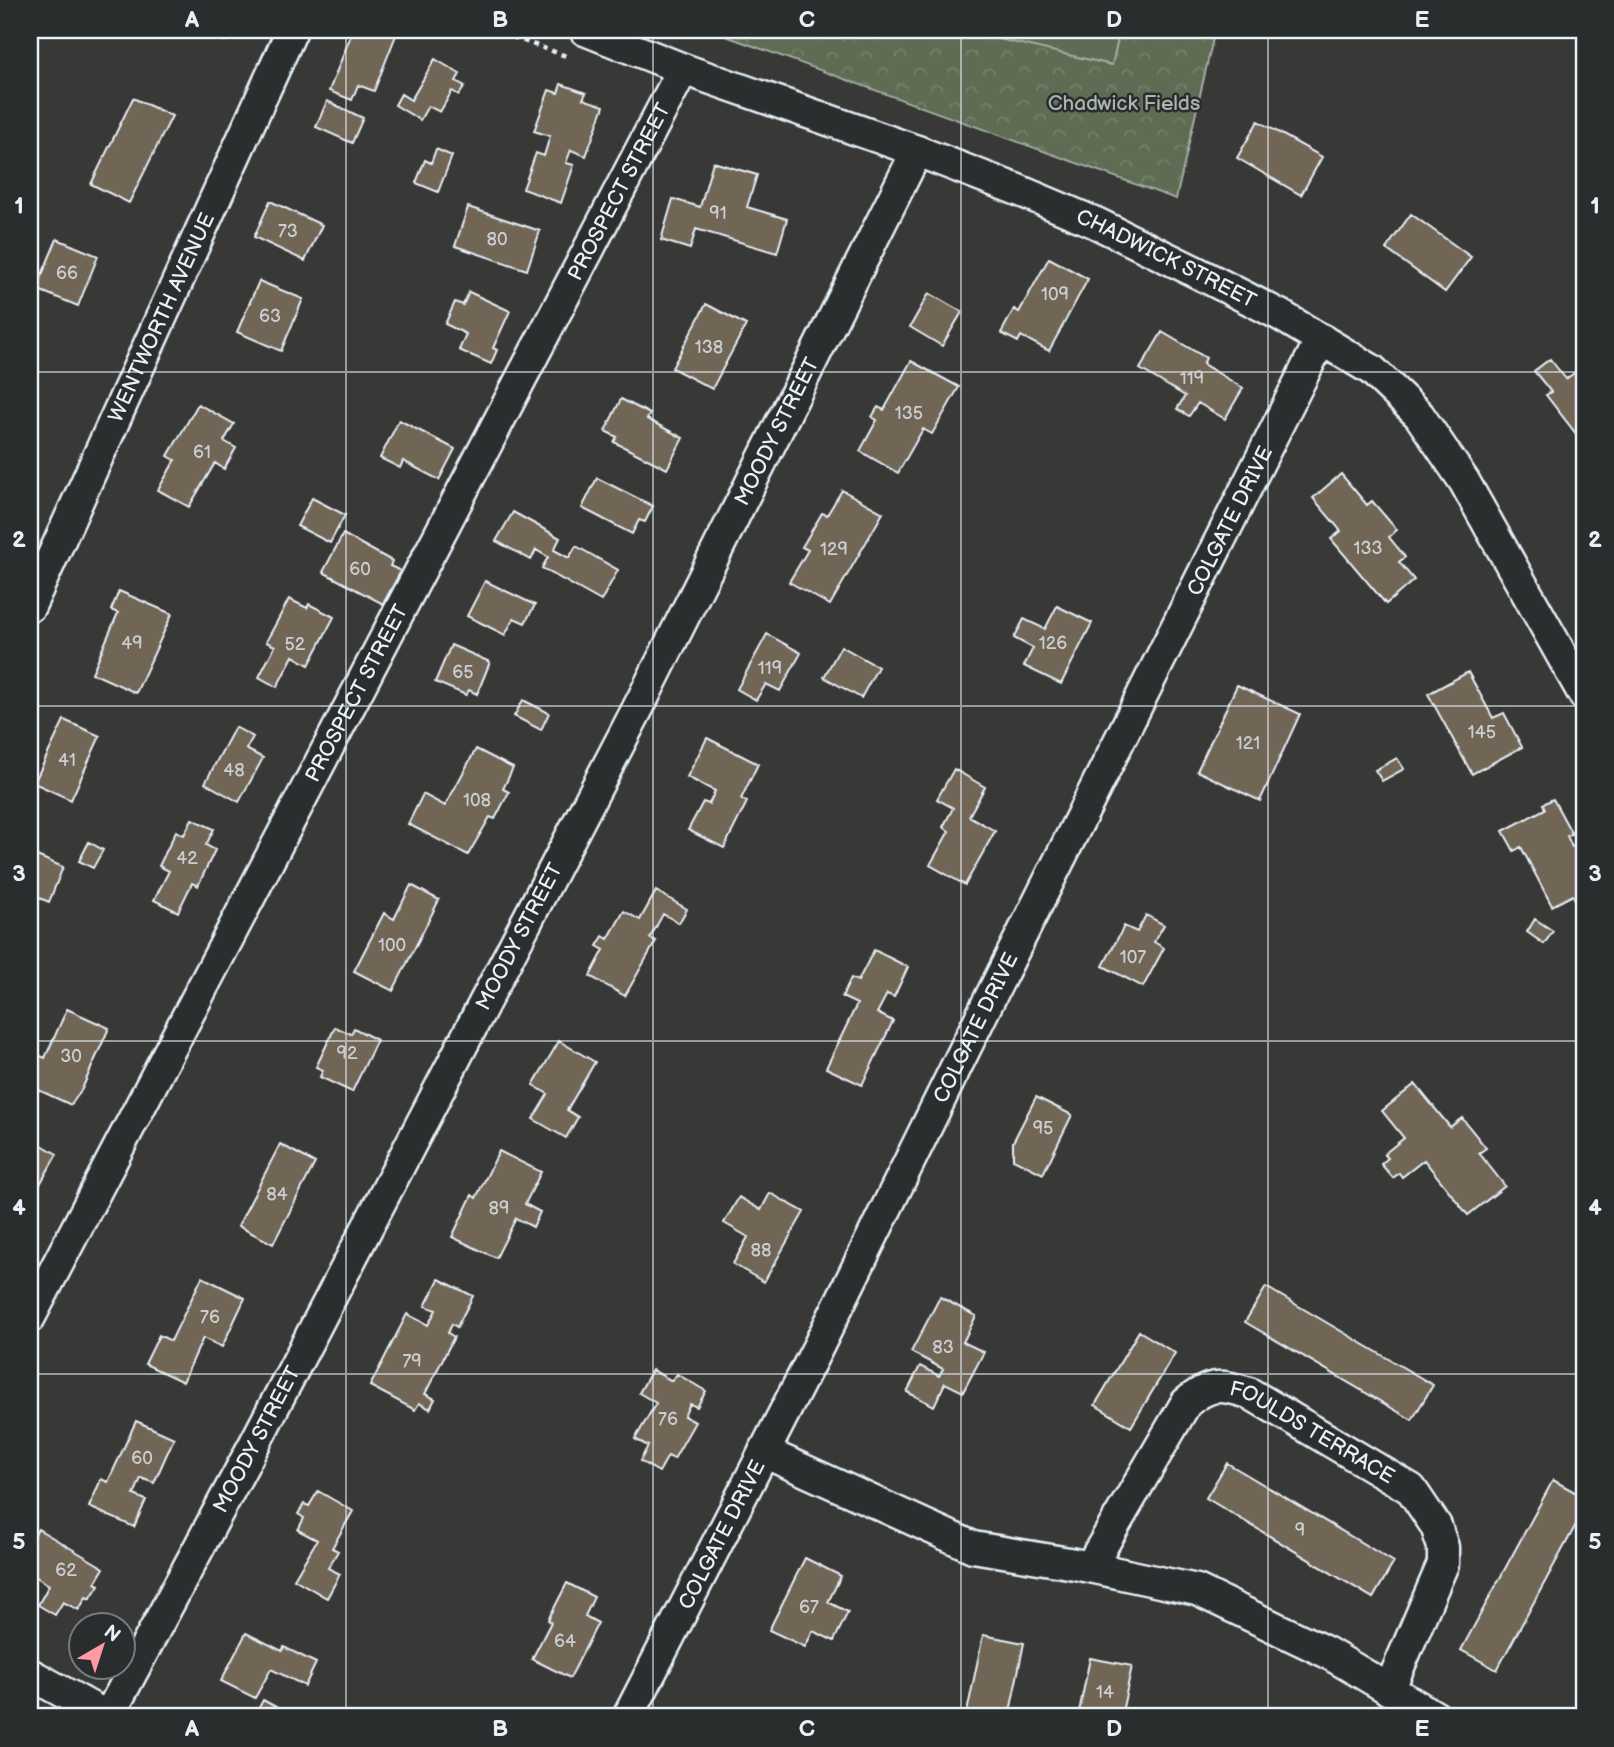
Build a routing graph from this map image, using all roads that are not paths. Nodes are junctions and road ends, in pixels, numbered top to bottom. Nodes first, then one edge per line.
1 (292, 30) edge
2 (585, 30) edge
3 (684, 69) junction
4 (917, 151) junction
5 (1321, 338) junction
6 (30, 606) edge
7 (1584, 695) edge
8 (30, 1317) edge
9 (764, 1452) junction
10 (1090, 1567) junction
11 (30, 1674) edge
12 (1389, 1690) junction
13 (108, 1717) edge
14 (628, 1717) edge
15 (1436, 1717) edge

1 - 6 street, WENTWORTH AVENUE
2 - 3 street, CHADWICK STREET
3 - 4 street, CHADWICK STREET
3 - 8 street, PROSPECT STREET
4 - 5 street, CHADWICK STREET
4 - 13 street, MOODY STREET
5 - 7 street, CHADWICK STREET
5 - 9 street, COLGATE DRIVE
9 - 10 street
9 - 14 street, COLGATE DRIVE
10 - 12 street
10 - 12 street, FOULDS TERRACE
11 - 13 street
12 - 15 street

